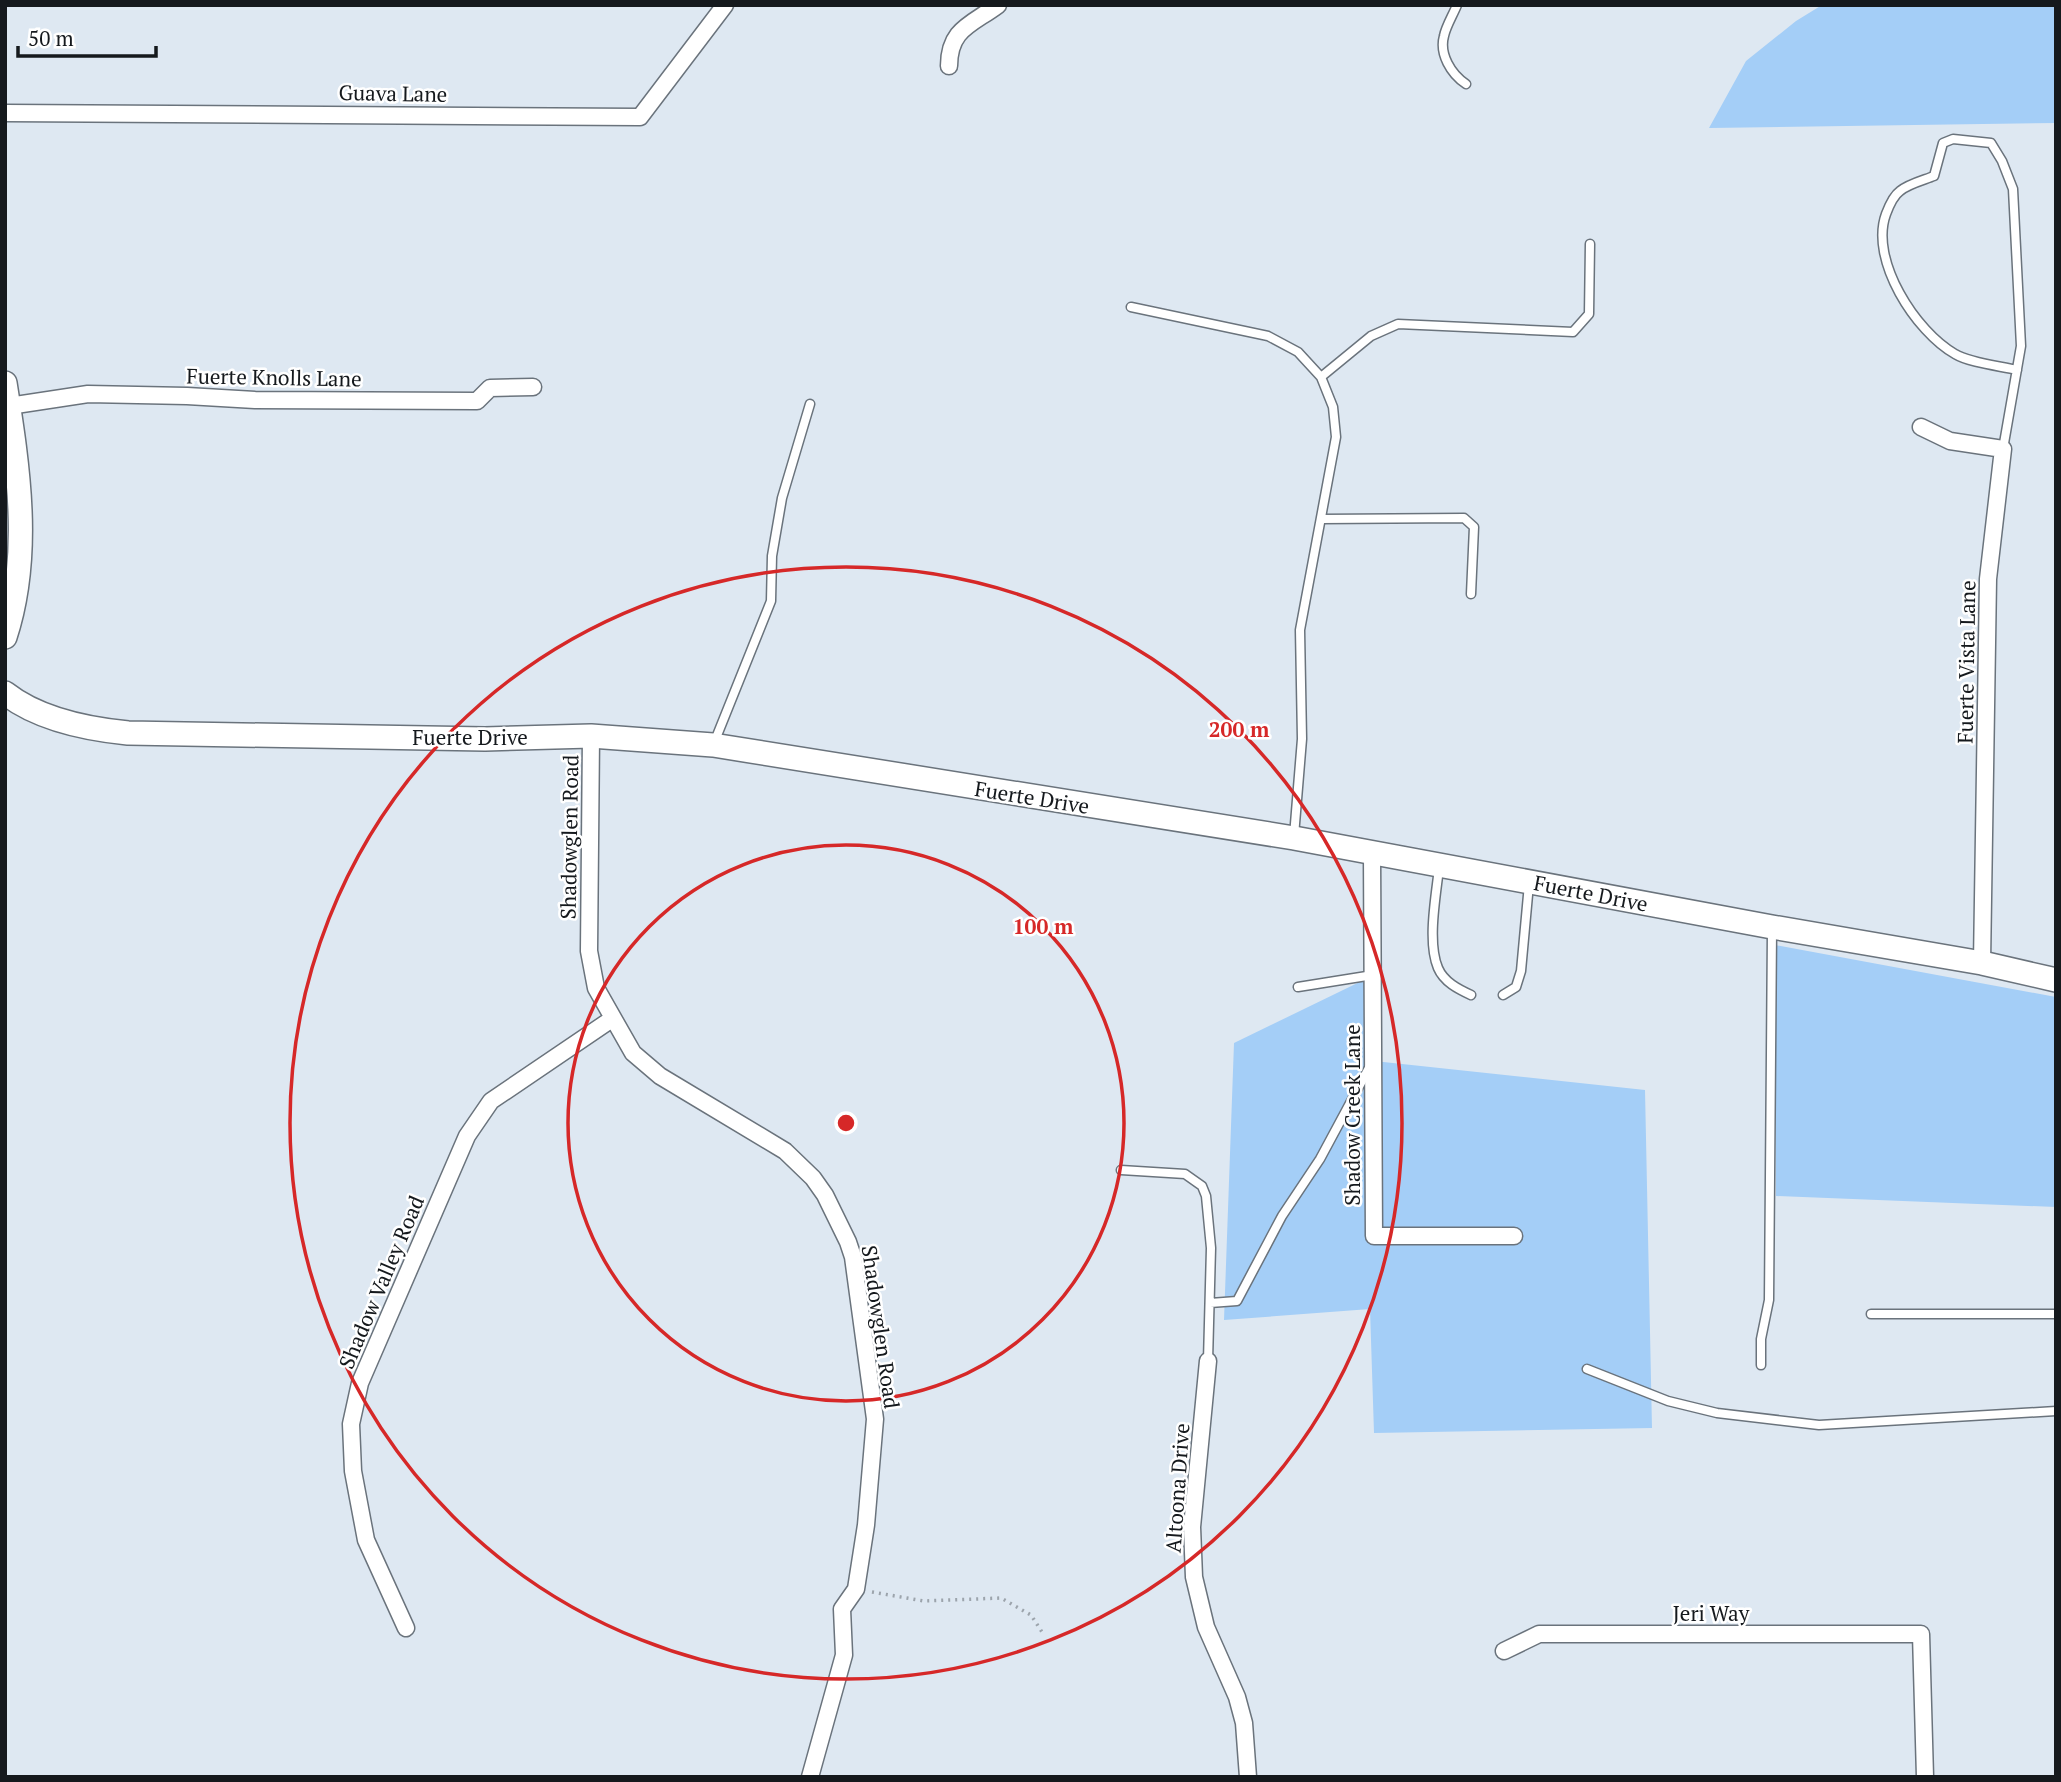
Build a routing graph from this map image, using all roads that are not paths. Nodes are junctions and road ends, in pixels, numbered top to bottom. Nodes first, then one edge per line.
1 (725, 5) edge
2 (998, 5) edge
3 (1457, 5) edge
4 (949, 66) dead end
5 (1466, 83) dead end
6 (5, 113) edge
7 (1590, 244) dead end
8 (1131, 307) dead end
9 (2017, 370) junction
10 (1321, 377) junction
11 (5, 383) edge
12 (533, 387) dead end
13 (810, 404) dead end
14 (9, 406) junction
15 (1921, 427) dead end
16 (2003, 449) junction
17 (1321, 519) junction
18 (1471, 594) dead end
19 (5, 637) edge
20 (5, 693) edge
21 (591, 736) junction
22 (713, 746) junction
23 (1294, 838) junction
24 (1373, 854) junction
25 (1439, 865) junction
26 (1529, 881) junction
27 (1772, 927) junction
28 (1982, 963) junction
29 (1373, 975) junction
30 (2056, 980) edge
31 (1298, 987) dead end
32 (1471, 995) dead end
33 (1503, 995) dead end
34 (612, 1019) junction
35 (1373, 1061) junction
36 (1122, 1170) dead end
37 (1514, 1236) dead end
38 (1210, 1303) junction
39 (1871, 1314) dead end
40 (2056, 1314) edge
41 (1208, 1361) joint
42 (1761, 1366) dead end
43 (1587, 1369) dead end
44 (2056, 1411) edge
45 (406, 1628) dead end
46 (1504, 1651) dead end
47 (810, 1777) edge
48 (1248, 1777) edge
49 (1925, 1777) edge

1 - 6 street, Guava Lane
2 - 4 street
3 - 5 lane
7 - 10 lane
8 - 10 lane
9 - 9 lane
9 - 16 lane
10 - 17 lane
11 - 14 street
12 - 14 street, Fuerte Knolls Lane
13 - 22 lane
14 - 19 street
15 - 16 street
16 - 28 street, Fuerte Vista Lane
17 - 18 lane
17 - 23 lane
20 - 21 street, Fuerte Drive
21 - 22 street, Fuerte Drive
21 - 34 street, Shadowglen Road
22 - 23 street, Fuerte Drive
23 - 24 street, Fuerte Drive
24 - 25 street, Fuerte Drive
24 - 29 street, Shadow Creek Lane
25 - 26 street, Fuerte Drive
25 - 32 lane
26 - 27 street, Fuerte Drive
26 - 33 lane
27 - 28 street, Fuerte Drive
27 - 42 lane
28 - 30 street, Fuerte Drive
29 - 31 lane
29 - 35 street, Shadow Creek Lane
34 - 45 street, Shadow Valley Road
34 - 47 street, Shadowglen Road
35 - 37 street, Shadow Creek Lane
35 - 38 lane
36 - 38 lane
38 - 41 lane
39 - 40 lane
41 - 48 street, Altoona Drive
43 - 44 lane
46 - 49 street, Jeri Way

